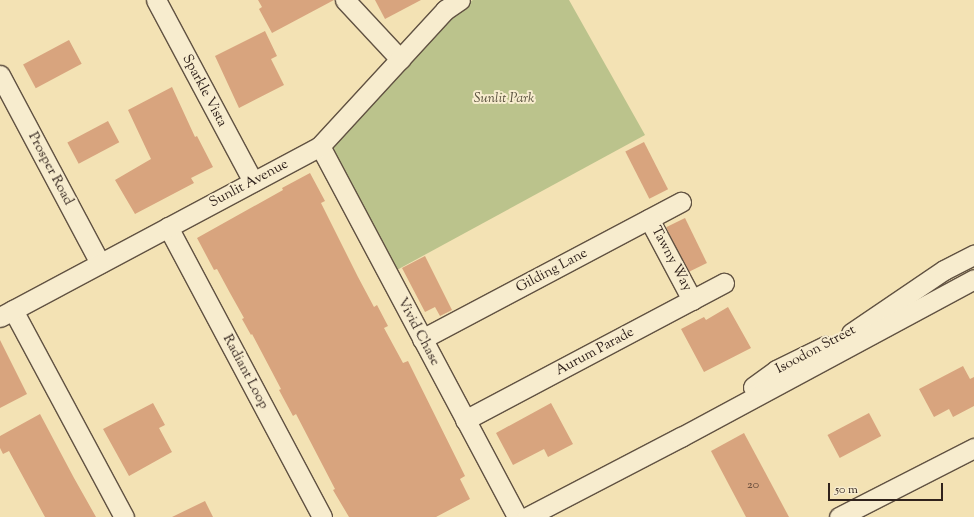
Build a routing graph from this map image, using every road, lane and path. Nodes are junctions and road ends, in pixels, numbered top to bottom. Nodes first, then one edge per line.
1 (156, 0) edge
2 (344, 0) edge
3 (460, 0) edge
4 (400, 59) junction
5 (0, 75) edge
6 (320, 146) junction
7 (253, 182) junction
8 (681, 202) dead end
9 (649, 219) junction
10 (168, 227) junction
11 (974, 255) edge
12 (100, 263) junction
13 (974, 278) edge
14 (724, 283) dead end
15 (692, 300) junction
16 (6, 313) edge
17 (422, 340) junction
18 (466, 420) junction
19 (681, 437) junction
20 (974, 448) edge
21 (124, 517) edge
22 (322, 517) edge
23 (517, 517) edge
24 (527, 517) edge
25 (839, 517) edge

1 - 7 street, Sparkle Vista
2 - 4 street
3 - 4 street, Sunlit Avenue
4 - 6 street, Sunlit Avenue
5 - 12 street, Prosper Road
6 - 7 street, Sunlit Avenue
6 - 17 street, Vivid Chase
7 - 10 street, Sunlit Avenue
8 - 9 street, Gilding Lane
9 - 15 street, Tawny Way
9 - 17 street, Gilding Lane
10 - 12 street, Sunlit Avenue
10 - 22 street, Radiant Loop
11 - 19 street, Isoodon Street
12 - 16 street, Sunlit Avenue
13 - 19 street, Isoodon Street
14 - 15 street, Aurum Parade
15 - 18 street, Aurum Parade
16 - 21 street
17 - 18 street, Vivid Chase
18 - 23 street, Vivid Chase
19 - 24 street, Isoodon Street
20 - 25 street

